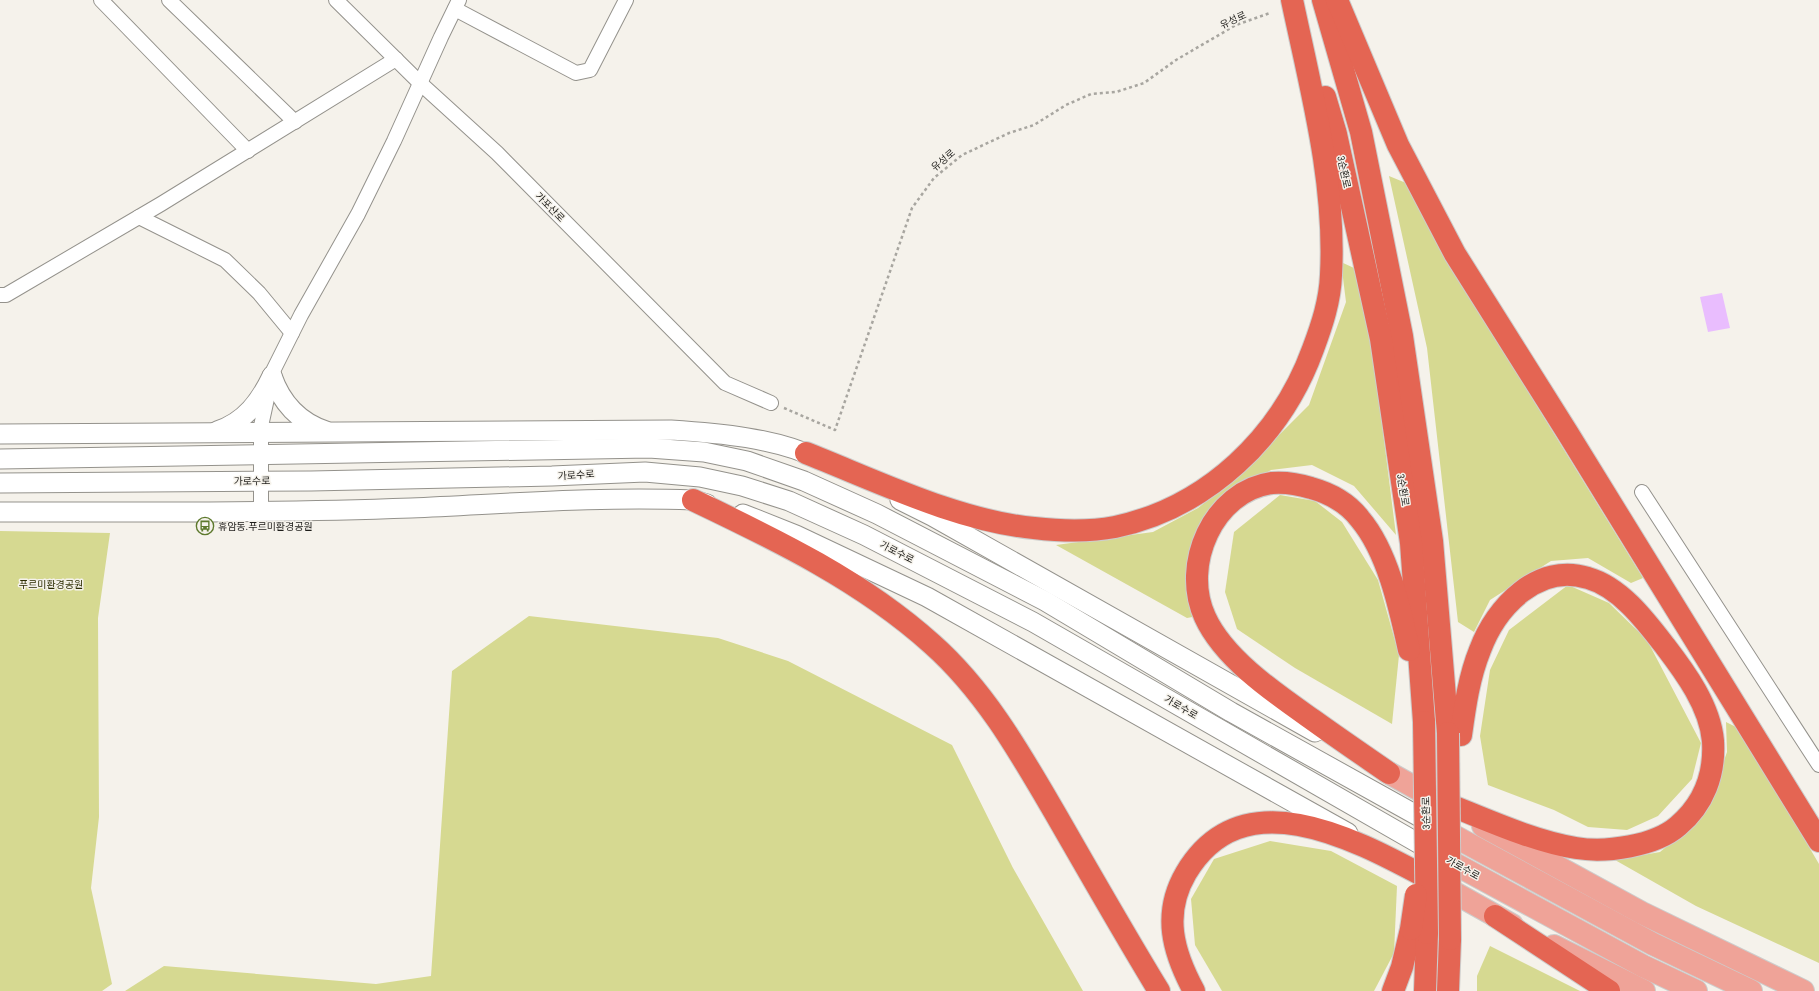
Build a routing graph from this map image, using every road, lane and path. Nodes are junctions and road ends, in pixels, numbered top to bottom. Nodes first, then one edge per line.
1 (101, 0) edge
2 (169, 0) edge
3 (336, 0) edge
4 (626, 0) edge
5 (1292, 0) edge
6 (1296, 0) edge
7 (1323, 0) edge
8 (1337, 0) edge
9 (457, 5) edge
10 (1270, 13) dead end
11 (396, 59) junction
12 (420, 83) junction
13 (294, 122) junction
14 (248, 151) junction
15 (139, 217) junction
16 (0, 295) edge
17 (292, 333) junction
18 (272, 376) junction
19 (771, 403) joint
20 (209, 433) junction
21 (261, 433) junction
22 (333, 433) junction
23 (0, 434) edge
24 (488, 450) junction
25 (806, 453) junction
26 (261, 455) junction
27 (0, 458) edge
28 (602, 473) junction
29 (261, 481) junction
30 (0, 483) edge
31 (1642, 492) dead end
32 (693, 500) junction
33 (534, 501) junction
34 (261, 511) junction
35 (0, 512) edge
36 (1424, 722) junction
37 (1454, 734) junction
38 (1819, 766) edge
39 (1388, 773) junction
40 (1437, 800) junction
41 (1438, 829) junction
42 (1819, 841) edge
43 (1443, 870) junction
44 (1495, 916) junction
45 (1419, 931) junction
46 (1456, 939) junction
47 (1159, 991) edge
48 (1194, 991) edge
49 (1393, 991) edge
50 (1424, 991) edge
51 (1448, 991) edge
52 (1461, 991) edge
53 (1609, 991) edge
54 (1644, 991) edge
55 (1696, 991) edge
56 (1751, 991) edge
57 (1803, 991) edge

1 - 14 street
2 - 13 street
3 - 11 street, 가포산로
4 - 9 street
5 - 25 highway
6 - 36 highway, 3순환로
7 - 37 highway
8 - 42 highway
9 - 12 street
10 - 19 path, 유성로
11 - 12 street, 가포산로
11 - 13 street
12 - 17 street
12 - 19 street, 가포산로
13 - 14 street
14 - 15 street
15 - 16 street
15 - 17 street
17 - 18 street
18 - 20 main road
18 - 21 street
18 - 22 main road
20 - 21 main road
20 - 23 main road
21 - 22 main road
21 - 26 street
22 - 24 main road
22 - 25 main road
24 - 26 main road
24 - 41 main road
25 - 39 main road
26 - 27 main road
26 - 29 street
28 - 29 main road, 가로수로
28 - 32 main road
28 - 33 main road
28 - 43 main road, 가로수로
29 - 30 main road, 가로수로
29 - 34 street
31 - 38 street
32 - 33 main road, 가로수로
32 - 43 main road, 가로수로
32 - 47 highway
33 - 34 main road, 가로수로
34 - 35 main road, 가로수로
36 - 39 highway
36 - 41 highway, 3순환로, bridge
37 - 40 highway
37 - 41 highway, bridge
39 - 40 main road
40 - 57 main road
41 - 43 highway, 3순환로, bridge
41 - 45 highway, bridge
41 - 56 main road
43 - 44 main road, 가로수로
43 - 46 highway, 3순환로, bridge
43 - 48 highway
43 - 55 main road, 가로수로
44 - 53 highway
44 - 54 main road, 가로수로
45 - 49 highway
45 - 50 highway
46 - 51 highway
46 - 52 highway

